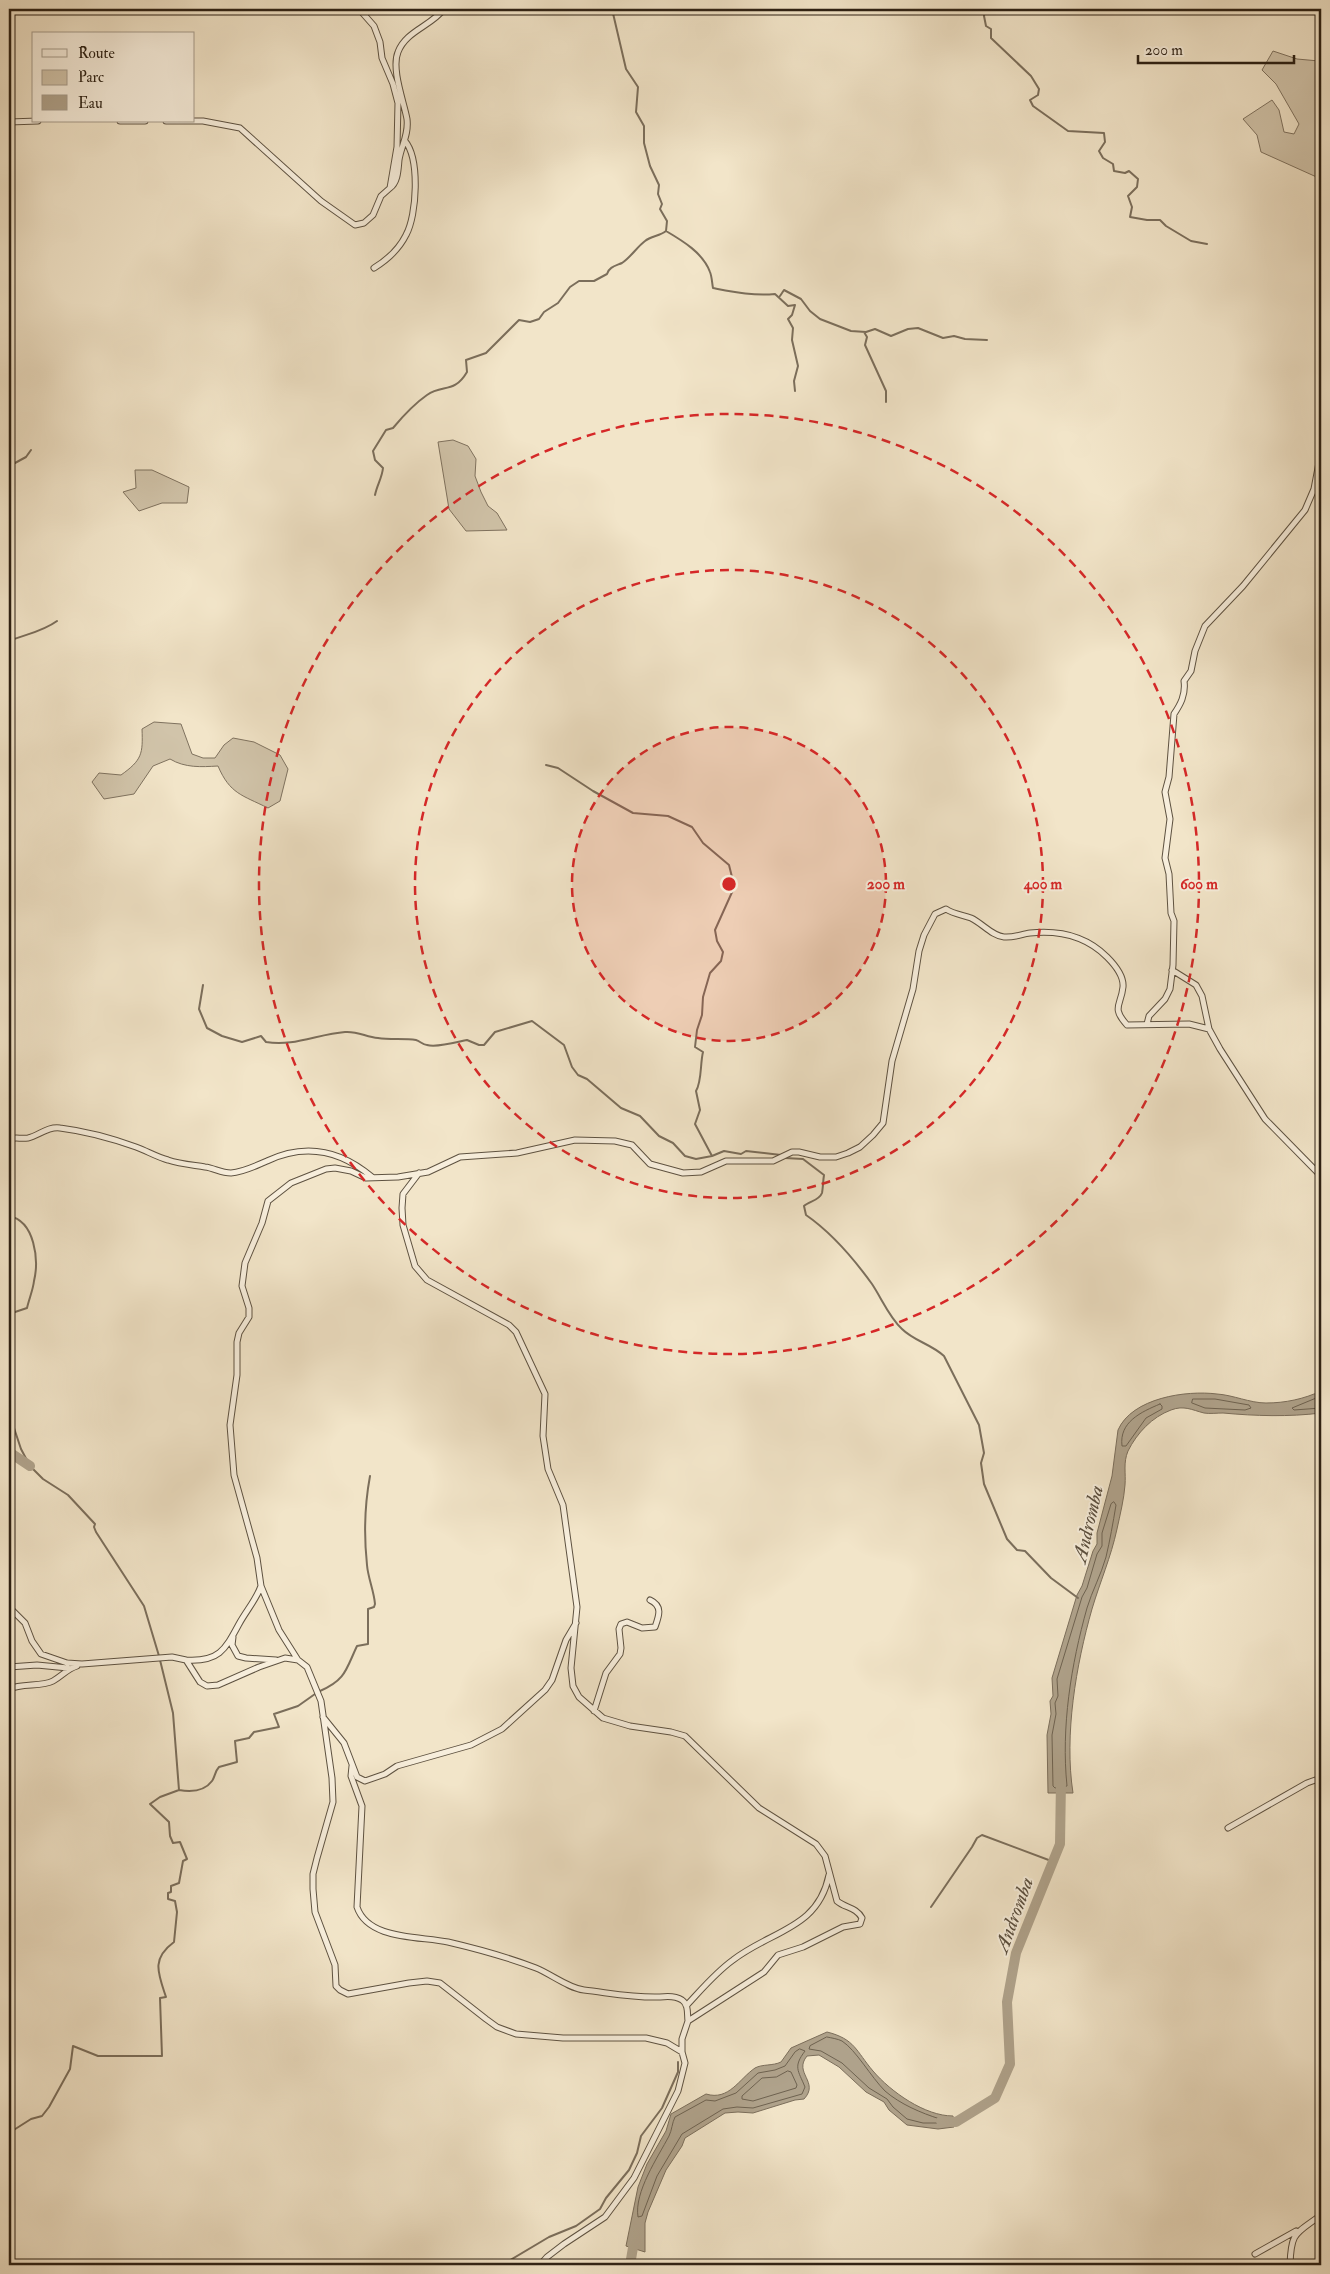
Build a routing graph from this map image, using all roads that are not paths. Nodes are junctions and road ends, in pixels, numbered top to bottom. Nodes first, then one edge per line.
1 (444, 9) edge
2 (359, 10) edge
3 (32, 121) edge
4 (195, 121) edge
5 (9, 122) edge
6 (405, 141) junction
7 (390, 188) junction
8 (374, 268) dead end
9 (1321, 452) edge
10 (1172, 970) junction
11 (1147, 1024) junction
12 (1209, 1029) junction
13 (9, 1139) edge
14 (420, 1173) junction
15 (1321, 1176) edge
16 (372, 1177) junction
17 (261, 1586) junction
18 (650, 1600) dead end
19 (9, 1607) edge
20 (576, 1622) junction
21 (233, 1637) junction
22 (186, 1660) junction
23 (279, 1660) junction
24 (298, 1660) junction
25 (82, 1664) junction
26 (9, 1666) edge
27 (68, 1668) junction
28 (9, 1689) edge
29 (594, 1711) junction
30 (323, 1716) junction
31 (352, 1766) junction
32 (1321, 1778) edge
33 (1228, 1828) dead end
34 (829, 1873) junction
35 (687, 2005) junction
36 (688, 2021) junction
37 (682, 2052) junction
38 (1321, 2215) edge
39 (1301, 2229) junction
40 (1255, 2254) dead end
41 (540, 2265) edge
42 (1290, 2265) edge

1 - 6 street
2 - 7 street
3 - 5 street
4 - 7 street
6 - 7 street
6 - 8 street
9 - 10 street
10 - 11 street
10 - 12 street
11 - 12 street
11 - 14 street
12 - 15 street
13 - 16 street
14 - 16 street
14 - 20 street
16 - 17 street
17 - 21 street
17 - 24 street
18 - 29 street
19 - 25 street
20 - 29 street
20 - 31 street
21 - 22 street
21 - 23 street
22 - 23 street
22 - 25 street
23 - 24 street
24 - 30 street
25 - 27 street
26 - 27 street
27 - 28 street
29 - 34 street
30 - 31 street
30 - 37 street
31 - 35 street
32 - 33 street
34 - 35 street
34 - 36 street
35 - 36 street
36 - 37 street
37 - 41 street
38 - 39 street
39 - 40 street
39 - 42 street

